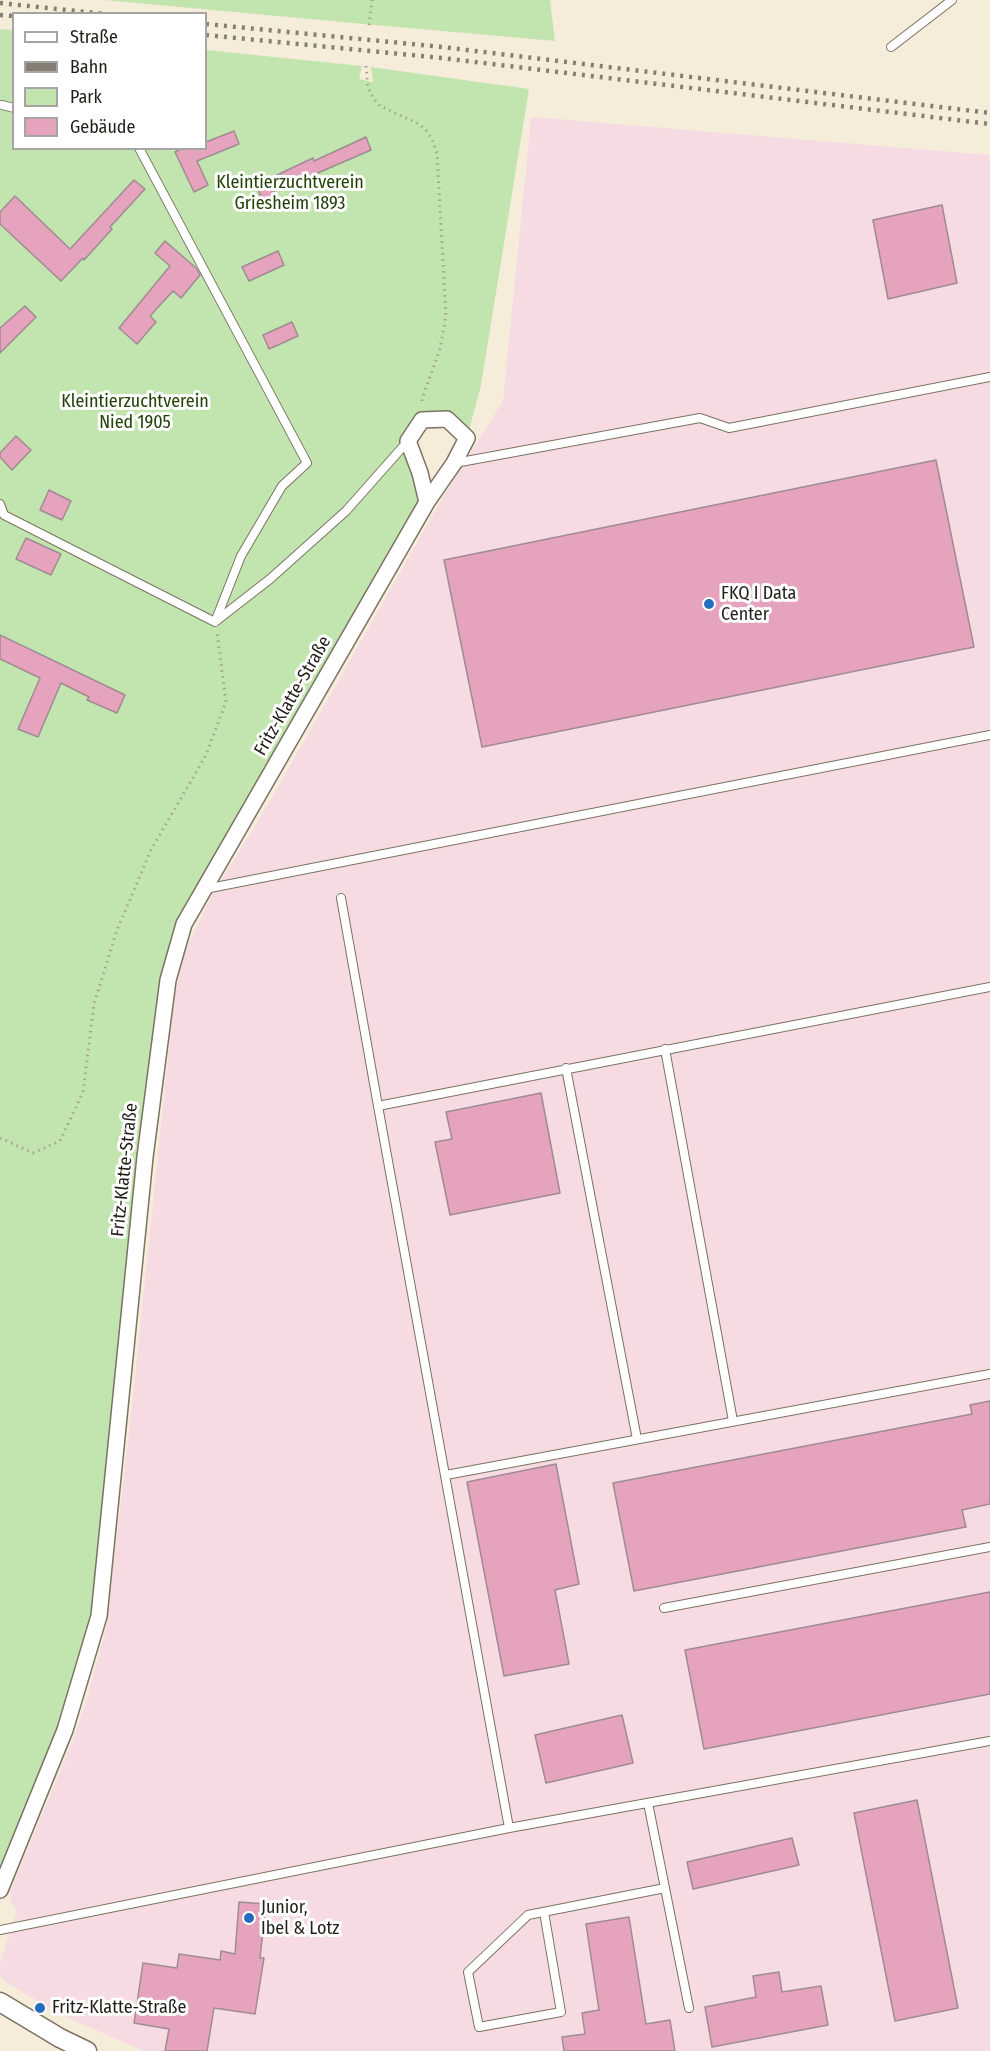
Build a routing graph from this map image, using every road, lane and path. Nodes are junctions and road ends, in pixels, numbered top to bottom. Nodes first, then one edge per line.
1 (372, 0) edge
2 (952, 0) edge
3 (369, 25) dead end
4 (891, 47) dead end
5 (366, 66) dead end
6 (2, 105) dead end
7 (12, 108) edge
8 (140, 150) edge
9 (990, 377) edge
10 (422, 420) junction
11 (408, 441) junction
12 (454, 463) junction
13 (427, 502) junction
14 (0, 504) edge
15 (2, 517) edge
16 (215, 622) junction
17 (990, 735) edge
18 (205, 889) junction
19 (341, 898) dead end
20 (990, 987) edge
21 (665, 1049) junction
22 (566, 1068) junction
23 (378, 1106) junction
24 (0, 1138) edge
25 (990, 1374) edge
26 (732, 1421) junction
27 (637, 1439) junction
28 (446, 1474) junction
29 (990, 1547) edge
30 (664, 1608) dead end
31 (990, 1742) edge
32 (648, 1803) junction
33 (509, 1828) junction
34 (665, 1888) junction
35 (0, 1890) edge
36 (544, 1912) junction
37 (0, 1930) edge
38 (0, 2002) edge
39 (689, 2008) dead end
40 (87, 2051) edge

1 - 3 path
2 - 4 lane
5 - 10 path
6 - 7 lane
8 - 16 lane
9 - 12 lane
10 - 11 street
10 - 12 street, Fritz-Klatte-Straße
11 - 13 street
11 - 16 lane
12 - 13 street, Fritz-Klatte-Straße
13 - 18 street, Fritz-Klatte-Straße
14 - 15 lane
15 - 16 lane
16 - 24 path
17 - 18 lane
18 - 35 street, Fritz-Klatte-Straße
19 - 23 lane
20 - 21 lane
21 - 22 lane
21 - 26 lane
22 - 23 lane
22 - 27 lane
23 - 28 lane
25 - 26 lane
26 - 27 lane
27 - 28 lane
28 - 33 lane
29 - 30 lane
31 - 32 lane
32 - 33 lane
32 - 34 lane
33 - 37 lane
34 - 36 lane
34 - 39 lane
36 - 36 lane
38 - 40 street

